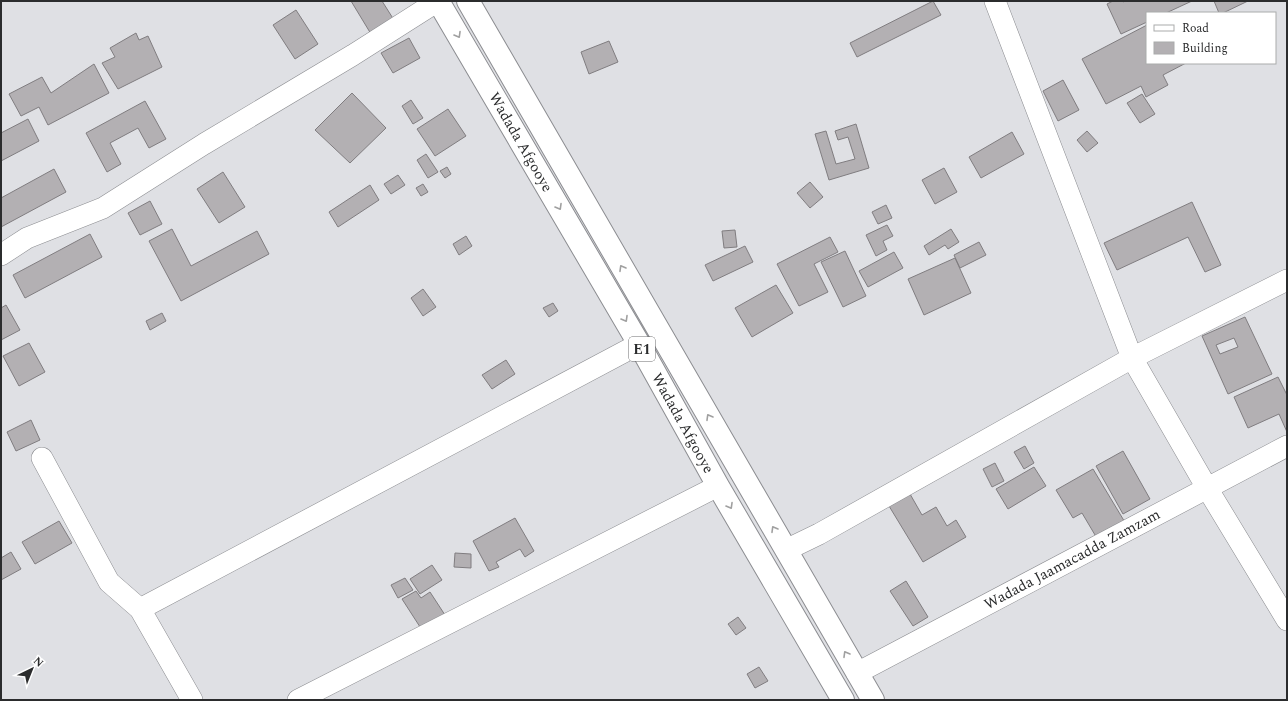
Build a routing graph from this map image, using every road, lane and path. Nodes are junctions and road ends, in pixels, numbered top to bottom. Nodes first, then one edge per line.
1 (438, 1) edge
2 (468, 1) edge
3 (995, 1) edge
4 (1, 255) edge
5 (1287, 280) edge
6 (639, 344) junction
7 (1132, 358) junction
8 (1287, 446) edge
9 (42, 458) dead end
10 (718, 486) junction
11 (1207, 488) junction
12 (786, 550) junction
13 (140, 609) junction
14 (1287, 620) edge
15 (857, 673) junction
16 (192, 700) edge
17 (298, 700) edge
18 (843, 700) edge
19 (872, 700) edge

1 - 4 street
1 -> 6 highway, Wadada Afgooye / E1
12 -> 2 highway, Wadada Afgooye / E1
3 - 7 street
5 - 7 street
6 - 10 highway, Wadada Afgooye / E1
6 - 13 street
7 - 11 street
7 - 12 street
8 - 11 street, Wadada Jaamacadda Zamzam
9 - 13 street
10 - 17 street
10 -> 18 highway, Wadada Afgooye / E1
11 - 14 street
11 - 15 street, Wadada Jaamacadda Zamzam
15 -> 12 highway, Wadada Afgooye / E1
13 - 16 street
15 - 19 highway, Wadada Afgooye / E1

